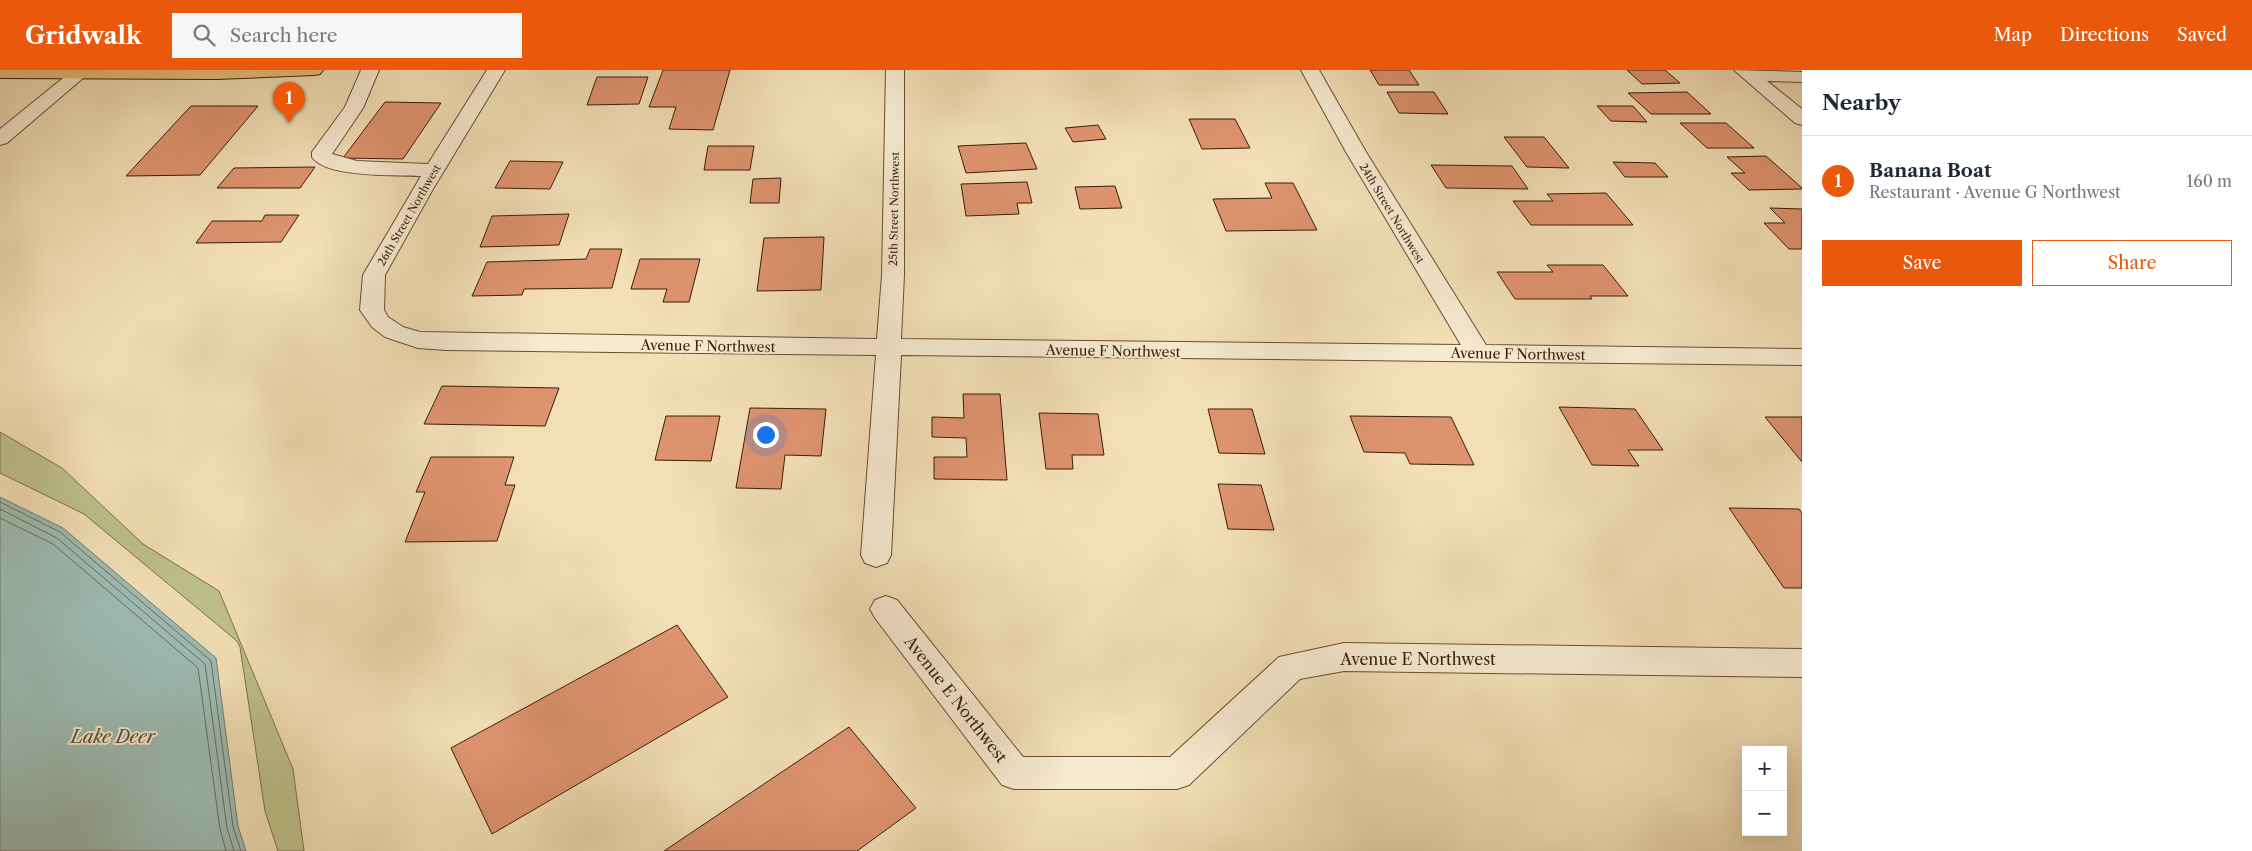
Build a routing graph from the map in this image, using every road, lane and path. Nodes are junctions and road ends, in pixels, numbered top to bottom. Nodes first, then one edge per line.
1 (314, 70) edge
2 (370, 70) edge
3 (496, 70) edge
4 (895, 70) edge
5 (1310, 70) edge
6 (100, 71) edge
7 (80, 73) junction
8 (1746, 73) edge
9 (2, 75) edge
10 (1802, 77) edge
11 (1802, 119) edge
12 (0, 139) edge
13 (435, 170) junction
14 (425, 340) joint
15 (889, 349) junction
16 (1478, 353) junction
17 (1802, 357) edge
18 (876, 555) dead end
19 (886, 609) dead end
20 (1802, 663) edge

1 - 6 main road
2 - 13 street
3 - 13 street, 26th Street Northwest
4 - 15 street, 25th Street Northwest
5 - 16 street, 24th Street Northwest
6 - 7 main road
7 - 9 main road
7 - 12 street
8 - 10 street
8 - 11 street
13 - 14 street, 26th Street Northwest
14 - 15 street, Avenue F Northwest
15 - 16 street, Avenue F Northwest
15 - 18 street
16 - 17 street, Avenue F Northwest
19 - 20 street, Avenue E Northwest

